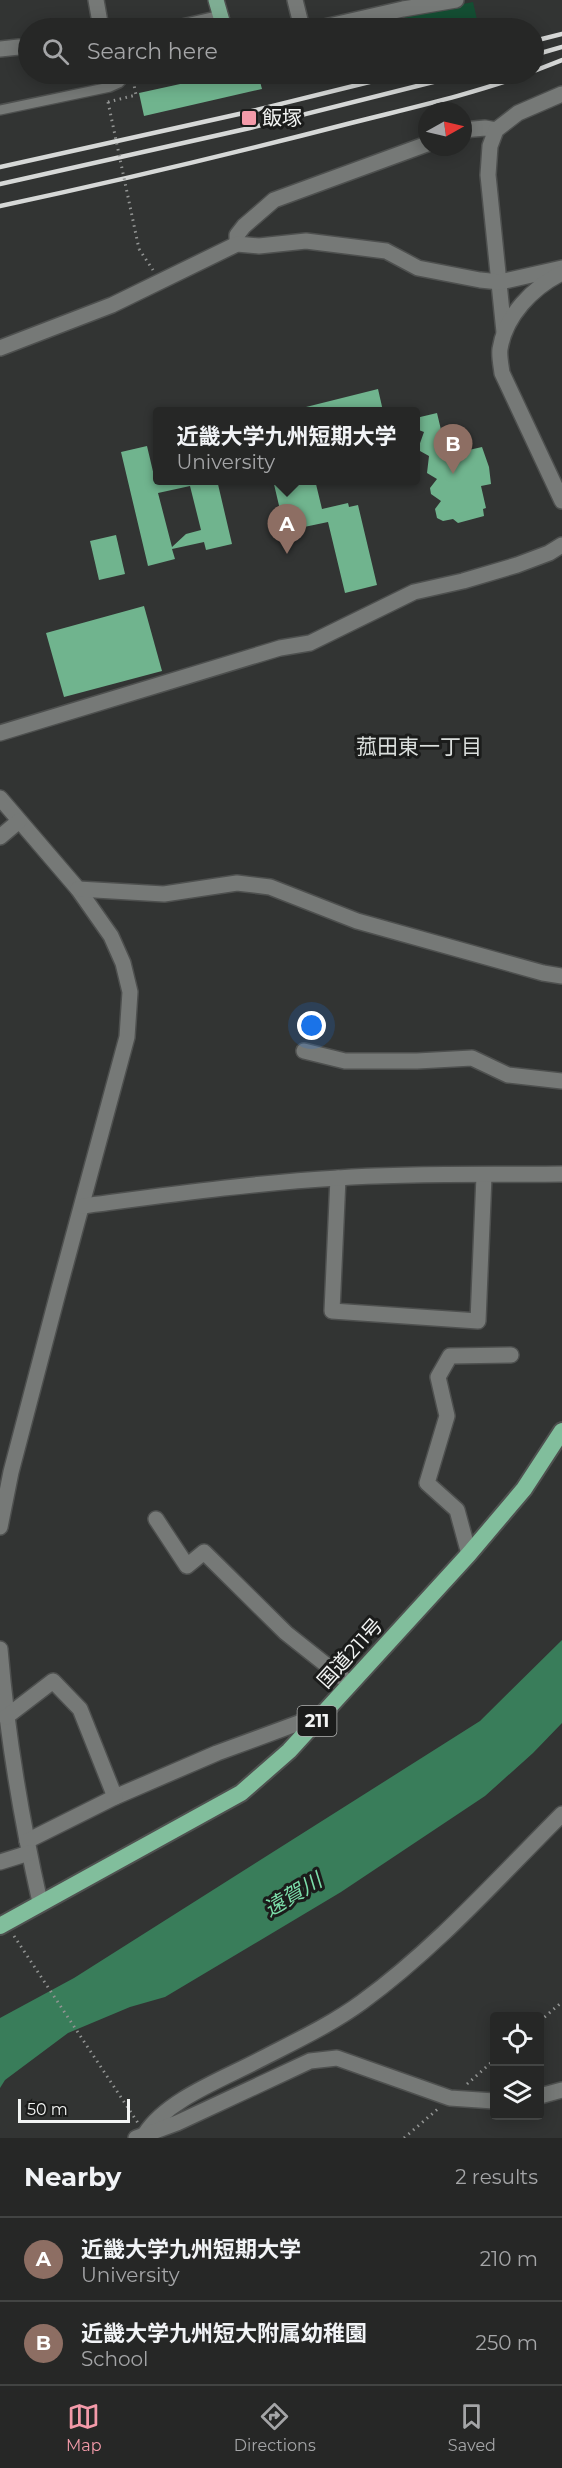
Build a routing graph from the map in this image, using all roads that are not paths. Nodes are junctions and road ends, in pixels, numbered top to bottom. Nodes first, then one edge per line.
1 (96, 0) edge
2 (216, 0) edge
3 (295, 0) edge
4 (456, 0) edge
5 (402, 4) edge
6 (99, 18) edge
7 (221, 18) edge
8 (300, 18) edge
9 (354, 18) edge
10 (18, 47) edge
11 (0, 49) edge
12 (117, 84) edge
13 (562, 94) edge
14 (0, 110) edge
15 (472, 129) edge
16 (496, 130) junction
17 (418, 147) edge
18 (237, 244) junction
19 (562, 268) edge
20 (562, 273) edge
21 (500, 282) junction
22 (504, 332) junction
23 (0, 348) edge
24 (562, 501) edge
25 (562, 545) edge
26 (0, 733) edge
27 (0, 798) edge
28 (19, 821) junction
29 (0, 837) edge
30 (78, 889) junction
31 (562, 976) edge
32 (304, 1051) dead end
33 (562, 1081) edge
34 (562, 1174) edge
35 (484, 1176) junction
36 (338, 1178) junction
37 (82, 1206) junction
38 (512, 1355) dead end
39 (562, 1431) edge
40 (156, 1519) dead end
41 (0, 1527) edge
42 (469, 1554) junction
43 (0, 1649) edge
44 (350, 1683) junction
45 (325, 1713) junction
46 (6, 1717) junction
47 (115, 1797) junction
48 (562, 1814) edge
49 (28, 1847) junction
50 (0, 1862) edge
51 (40, 1902) junction
52 (6, 1929) edge
53 (562, 2091) edge
54 (544, 2095) edge
55 (490, 2101) edge
56 (140, 2136) edge

1 - 6 street
2 - 7 main road
3 - 8 street
4 - 5 street
5 - 9 street
10 - 11 street
12 - 14 lane
13 - 16 street
15 - 16 street
16 - 21 street
17 - 18 street
18 - 21 street
18 - 23 street
19 - 21 street
20 - 22 street
21 - 22 street
22 - 24 street
25 - 26 street
27 - 28 street
28 - 29 street
28 - 30 street
30 - 31 street
30 - 37 street
32 - 33 street
34 - 35 street
35 - 36 street
35 - 36 street
36 - 37 street
37 - 41 street
38 - 42 street
39 - 42 highway, 国道211号 / 211
40 - 44 street
42 - 44 highway, 国道211号 / 211
43 - 46 street
44 - 45 highway, 国道211号 / 211
45 - 47 street
45 - 51 highway, 国道211号 / 211
46 - 47 street
46 - 49 street
47 - 49 street
48 - 56 street
49 - 50 street
49 - 51 street
51 - 52 highway, 国道211号 / 211
53 - 54 street
55 - 56 street

